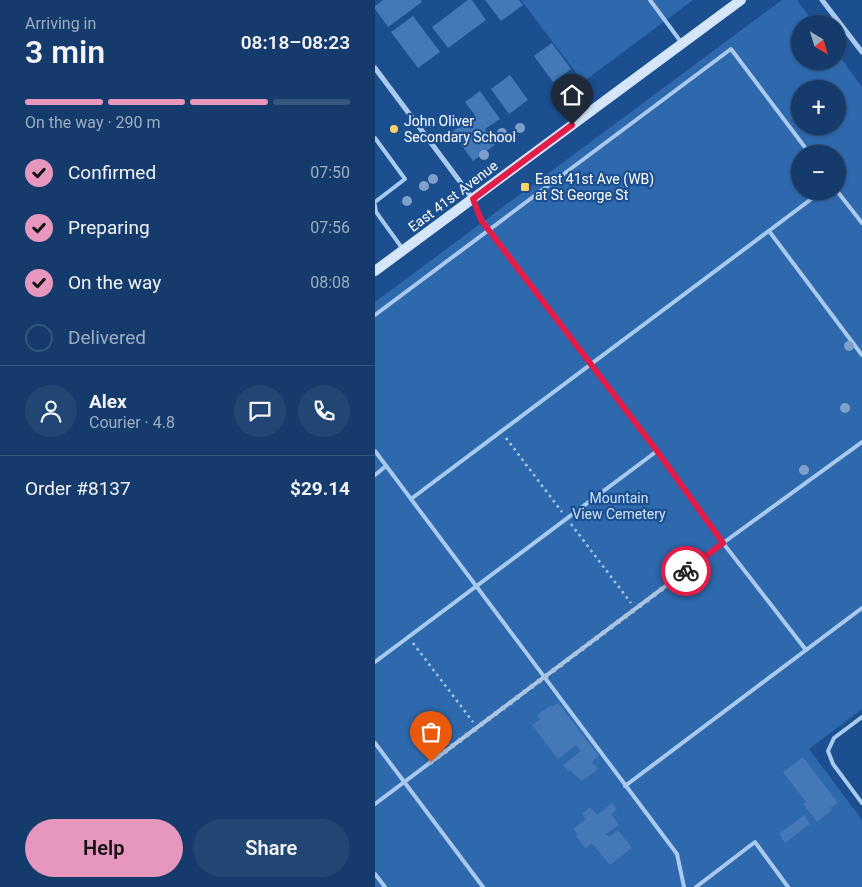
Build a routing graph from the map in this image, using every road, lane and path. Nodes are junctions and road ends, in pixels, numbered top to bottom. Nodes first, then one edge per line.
1 (650, 0) edge
2 (741, 0) edge
3 (822, 0) edge
4 (682, 44) junction
5 (862, 52) edge
6 (375, 68) edge
7 (375, 138) edge
8 (803, 145) edge
9 (473, 199) junction
10 (810, 200) edge
11 (845, 200) edge
12 (375, 203) edge
13 (862, 223) edge
14 (489, 230) junction
15 (769, 231) junction
16 (403, 250) junction
17 (375, 271) edge
18 (375, 315) edge
19 (862, 355) edge
20 (591, 364) junction
21 (862, 442) edge
22 (375, 451) edge
23 (657, 451) junction
24 (386, 466) junction
25 (375, 475) edge
26 (411, 499) junction
27 (723, 543) junction
28 (476, 586) junction
29 (862, 608) edge
30 (409, 637) junction
31 (806, 650) junction
32 (375, 662) edge
33 (544, 677) junction
34 (862, 717) edge
35 (477, 727) junction
36 (375, 743) edge
37 (404, 782) junction
38 (625, 786) junction
39 (862, 803) edge
40 (375, 804) edge
41 (375, 874) edge
42 (385, 887) edge
43 (483, 887) edge
44 (684, 887) edge
45 (696, 887) edge
46 (788, 887) edge

1 - 4 lane
2 - 4 main road, East 41st Avenue
3 - 5 street
4 - 9 main road, East 41st Avenue
6 - 9 street
7 - 12 lane
8 - 14 lane
9 - 14 lane
9 - 16 main road, East 41st Avenue
10 - 15 lane
11 - 13 lane
12 - 16 lane
14 - 18 lane
14 - 20 lane
15 - 19 lane
15 - 20 lane
16 - 17 main road, East 41st Avenue
20 - 23 lane
20 - 26 lane
21 - 27 lane
22 - 24 lane
23 - 27 lane
23 - 28 lane
24 - 25 lane
24 - 26 lane
26 - 28 lane
27 - 31 lane
27 - 33 lane
28 - 30 lane
28 - 33 lane
29 - 31 lane
30 - 32 lane
30 - 35 path
31 - 38 lane
33 - 35 lane
33 - 38 lane
34 - 39 lane
35 - 37 lane
36 - 37 lane
37 - 40 lane
37 - 43 lane
38 - 44 lane
41 - 42 lane
45 - 46 lane

